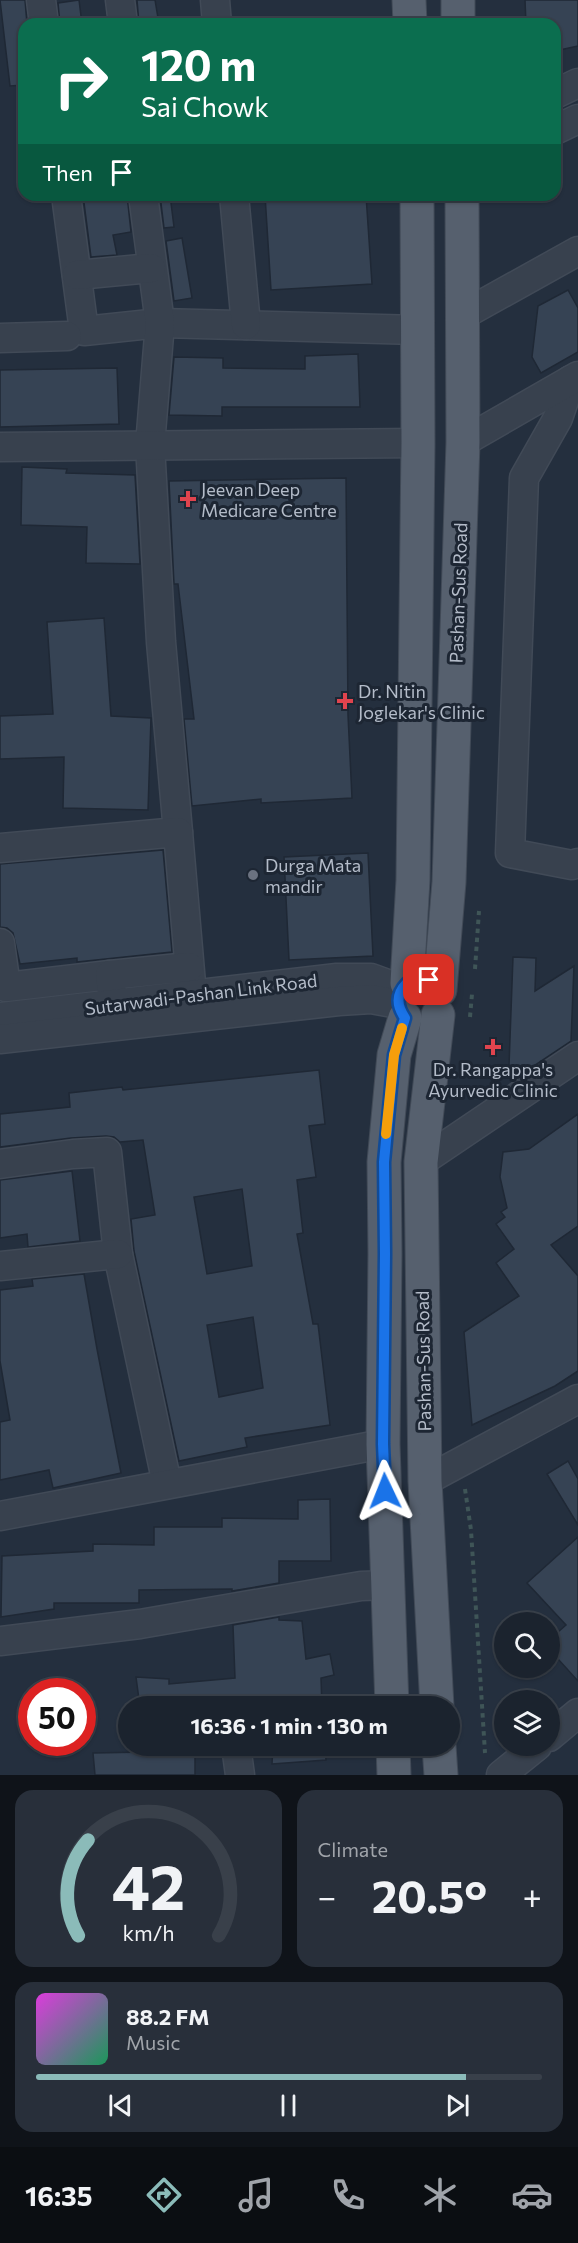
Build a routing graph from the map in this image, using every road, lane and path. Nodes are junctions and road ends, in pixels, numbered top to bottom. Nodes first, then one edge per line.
1 (41, 0) edge
2 (120, 0) edge
3 (215, 0) edge
4 (409, 0) edge
5 (458, 0) edge
6 (43, 18) edge
7 (122, 18) edge
8 (216, 18) edge
9 (410, 18) edge
10 (458, 18) edge
11 (578, 83) edge
12 (561, 91) edge
13 (578, 119) edge
14 (561, 127) edge
15 (67, 201) edge
16 (144, 201) edge
17 (235, 201) edge
18 (417, 201) edge
19 (462, 201) edge
20 (578, 251) edge
21 (152, 268) junction
22 (77, 275) junction
23 (463, 315) junction
24 (160, 323) junction
25 (246, 326) junction
26 (418, 330) junction
27 (67, 336) dead end
28 (0, 338) edge
29 (574, 378) edge
30 (463, 442) junction
31 (418, 443) junction
32 (150, 445) junction
33 (0, 447) edge
34 (178, 832) junction
35 (0, 848) edge
36 (578, 863) edge
37 (0, 943) edge
38 (189, 967) junction
39 (110, 975) junction
40 (192, 995) junction
41 (403, 998) junction
42 (439, 1002) junction
43 (112, 1004) junction
44 (0, 1017) edge
45 (0, 1038) edge
46 (578, 1056) edge
47 (421, 1162) junction
48 (0, 1164) edge
49 (118, 1254) junction
50 (0, 1266) edge
51 (578, 1399) edge
52 (383, 1444) junction
53 (425, 1481) junction
54 (167, 1484) junction
55 (0, 1516) edge
56 (388, 1585) junction
57 (0, 1641) edge
58 (392, 1696) edge
59 (436, 1696) edge
60 (578, 1713) edge
61 (560, 1728) edge
62 (237, 1756) edge
63 (393, 1756) edge
64 (440, 1756) edge
65 (525, 1756) edge
66 (240, 1775) edge
67 (394, 1775) edge
68 (441, 1775) edge
69 (501, 1775) edge

1 - 6 street
2 - 7 street
3 - 8 street
4 - 9 main road
5 - 10 main road
11 - 12 street
13 - 14 street
15 - 22 street
16 - 21 street
17 - 25 street
18 - 26 main road, Pashan-Sus Road
19 - 23 main road, Pashan-Sus Road
20 - 23 street
21 - 22 street
21 - 24 street
22 - 24 street
23 - 30 main road, Pashan-Sus Road
24 - 25 street
24 - 32 street
25 - 26 street
26 - 31 main road, Pashan-Sus Road
27 - 28 street
29 - 30 street
29 - 36 street
30 - 42 main road, Pashan-Sus Road
31 - 32 street
31 - 41 main road, Pashan-Sus Road
32 - 33 street
32 - 34 street
34 - 35 street
34 - 38 street
37 - 39 street
38 - 39 street
38 - 40 street
39 - 43 street
40 - 41 street, Sutarwadi-Pashan Link Road
40 - 43 street, Sutarwadi-Pashan Link Road
41 - 42 main road
41 - 45 street, Sutarwadi-Pashan Link Road
41 - 52 main road, Pashan-Sus Road
42 - 47 main road, Pashan-Sus Road
43 - 44 street, Sutarwadi-Pashan Link Road
46 - 47 street
47 - 53 main road, Pashan-Sus Road
48 - 49 street
49 - 50 street
49 - 54 street
51 - 53 street
52 - 54 street
52 - 56 main road, Pashan-Sus Road
53 - 59 main road, Pashan-Sus Road
54 - 55 street
56 - 57 street
56 - 58 main road, Pashan-Sus Road
60 - 61 street
62 - 66 street
63 - 67 main road
64 - 68 main road
65 - 69 street

